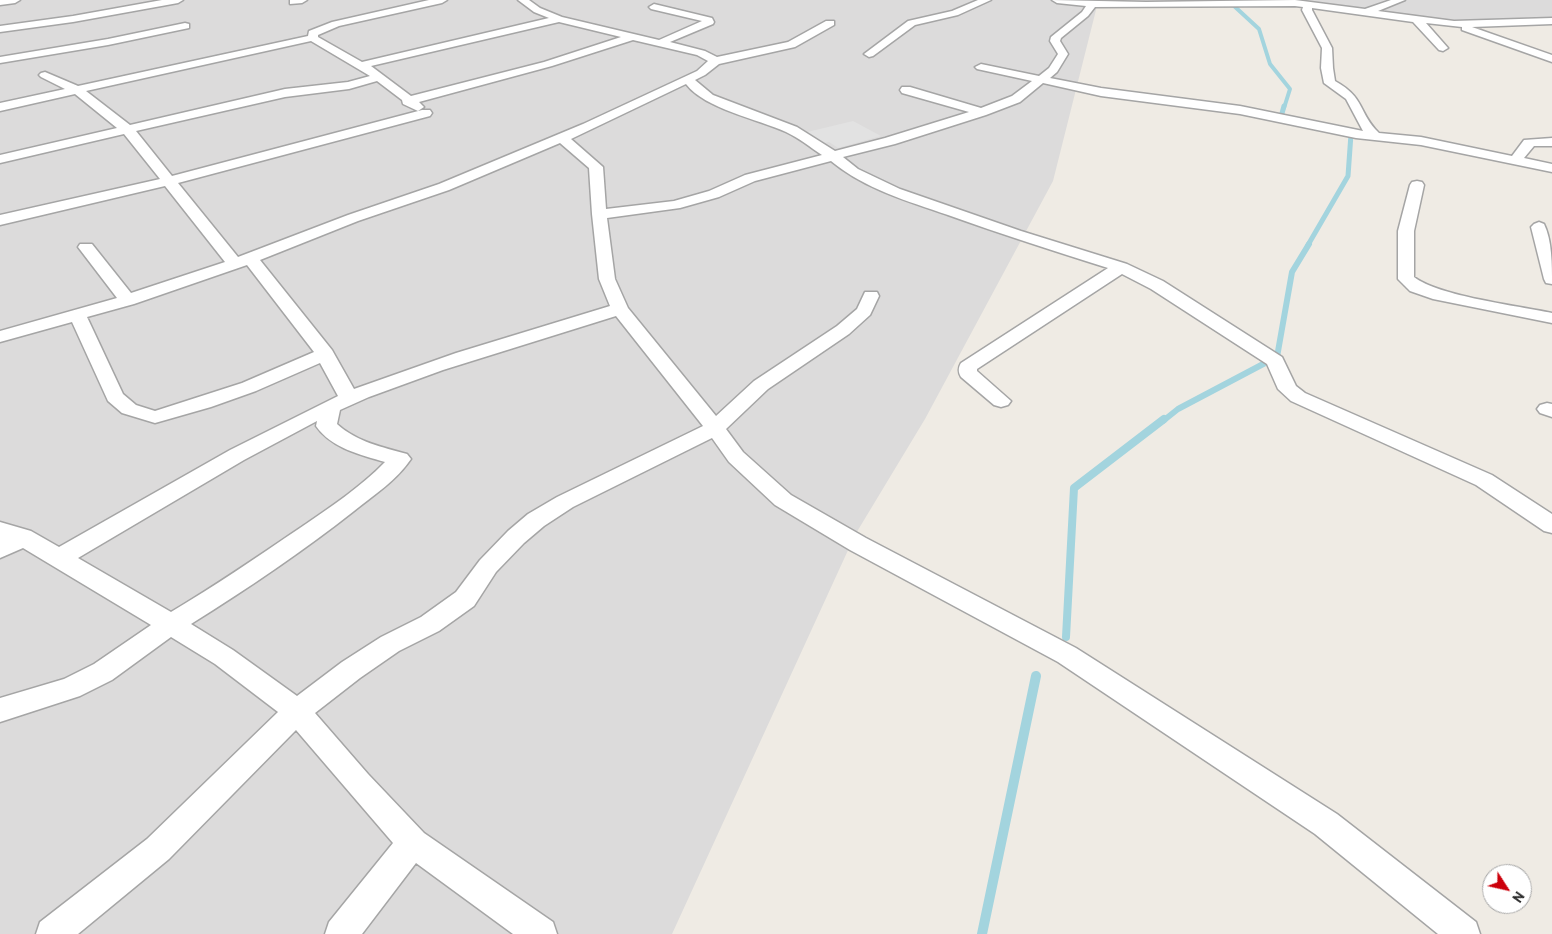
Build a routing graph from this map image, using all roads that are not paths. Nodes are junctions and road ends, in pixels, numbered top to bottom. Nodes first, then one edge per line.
1 (15, 0) edge
2 (178, 0) edge
3 (442, 0) edge
4 (523, 0) edge
5 (986, 0) edge
6 (1057, 0) edge
7 (1400, 0) edge
8 (0, 2) edge
9 (1300, 2) edge
10 (1092, 4) junction
11 (654, 7) dead end
12 (1366, 12) junction
13 (559, 19) junction
14 (1416, 19) junction
15 (1552, 21) edge
16 (830, 22) dead end
17 (1454, 24) junction
18 (185, 26) dead end
19 (0, 30) edge
20 (632, 37) junction
21 (313, 38) junction
22 (660, 44) junction
23 (1443, 48) dead end
24 (869, 54) dead end
25 (1552, 59) edge
26 (0, 60) edge
27 (715, 62) junction
28 (362, 65) junction
29 (981, 67) dead end
30 (45, 75) dead end
31 (378, 77) junction
32 (688, 79) junction
33 (1041, 81) junction
34 (77, 90) junction
35 (906, 90) dead end
36 (407, 101) junction
37 (0, 107) edge
38 (982, 112) junction
39 (128, 130) junction
40 (1375, 136) junction
41 (562, 138) junction
42 (1552, 142) edge
43 (833, 156) junction
44 (0, 159) edge
45 (1516, 160) junction
46 (1552, 168) edge
47 (168, 180) junction
48 (1418, 185) dead end
49 (599, 214) junction
50 (0, 220) edge
51 (1539, 227) dead end
52 (86, 247) dead end
53 (242, 261) junction
54 (1121, 268) junction
55 (1552, 279) edge
56 (871, 296) dead end
57 (128, 300) junction
58 (620, 309) junction
59 (77, 314) junction
60 (1552, 318) edge
61 (0, 338) edge
62 (325, 354) junction
63 (340, 402) junction
64 (1001, 402) dead end
65 (715, 428) junction
66 (1552, 525) edge
67 (8, 539) edge
68 (58, 558) junction
69 (170, 625) junction
70 (0, 710) edge
71 (297, 711) junction
72 (413, 843) junction
73 (1448, 928) edge
74 (52, 934) edge
75 (341, 934) edge
76 (541, 934) edge

1 - 8 street
2 - 19 street
3 - 21 street
4 - 13 street
5 - 24 street
6 - 10 street
7 - 12 street
9 - 10 street
9 - 12 street
9 - 40 street
10 - 33 street
11 - 22 street
12 - 14 street
13 - 20 street
13 - 28 street
14 - 17 street
14 - 23 street
15 - 17 street
16 - 27 street
17 - 25 street
18 - 26 street
20 - 22 street
20 - 36 street
21 - 28 street
21 - 34 street
22 - 27 street
27 - 32 street
28 - 31 street
29 - 33 street
30 - 34 street
31 - 36 street
31 - 39 street
32 - 41 street
32 - 43 street
33 - 38 street
33 - 40 street
34 - 37 street
34 - 39 street
35 - 38 street
36 - 47 street
38 - 43 street
39 - 44 street
39 - 47 street
40 - 45 street
41 - 49 street
41 - 53 street
42 - 45 street
43 - 49 street
43 - 54 street
45 - 46 street
47 - 50 street
47 - 53 street
48 - 60 street
49 - 58 street
51 - 55 street
52 - 57 street
53 - 57 street
53 - 62 street
54 - 64 street
54 - 66 street
56 - 65 street
57 - 59 street
58 - 63 street
58 - 65 street
59 - 61 street
59 - 62 street
62 - 63 street
63 - 68 street
63 - 69 street
65 - 71 street
65 - 73 street
67 - 68 street
68 - 69 street
69 - 70 street
69 - 71 street
71 - 72 street
71 - 74 street
72 - 75 street
72 - 76 street

